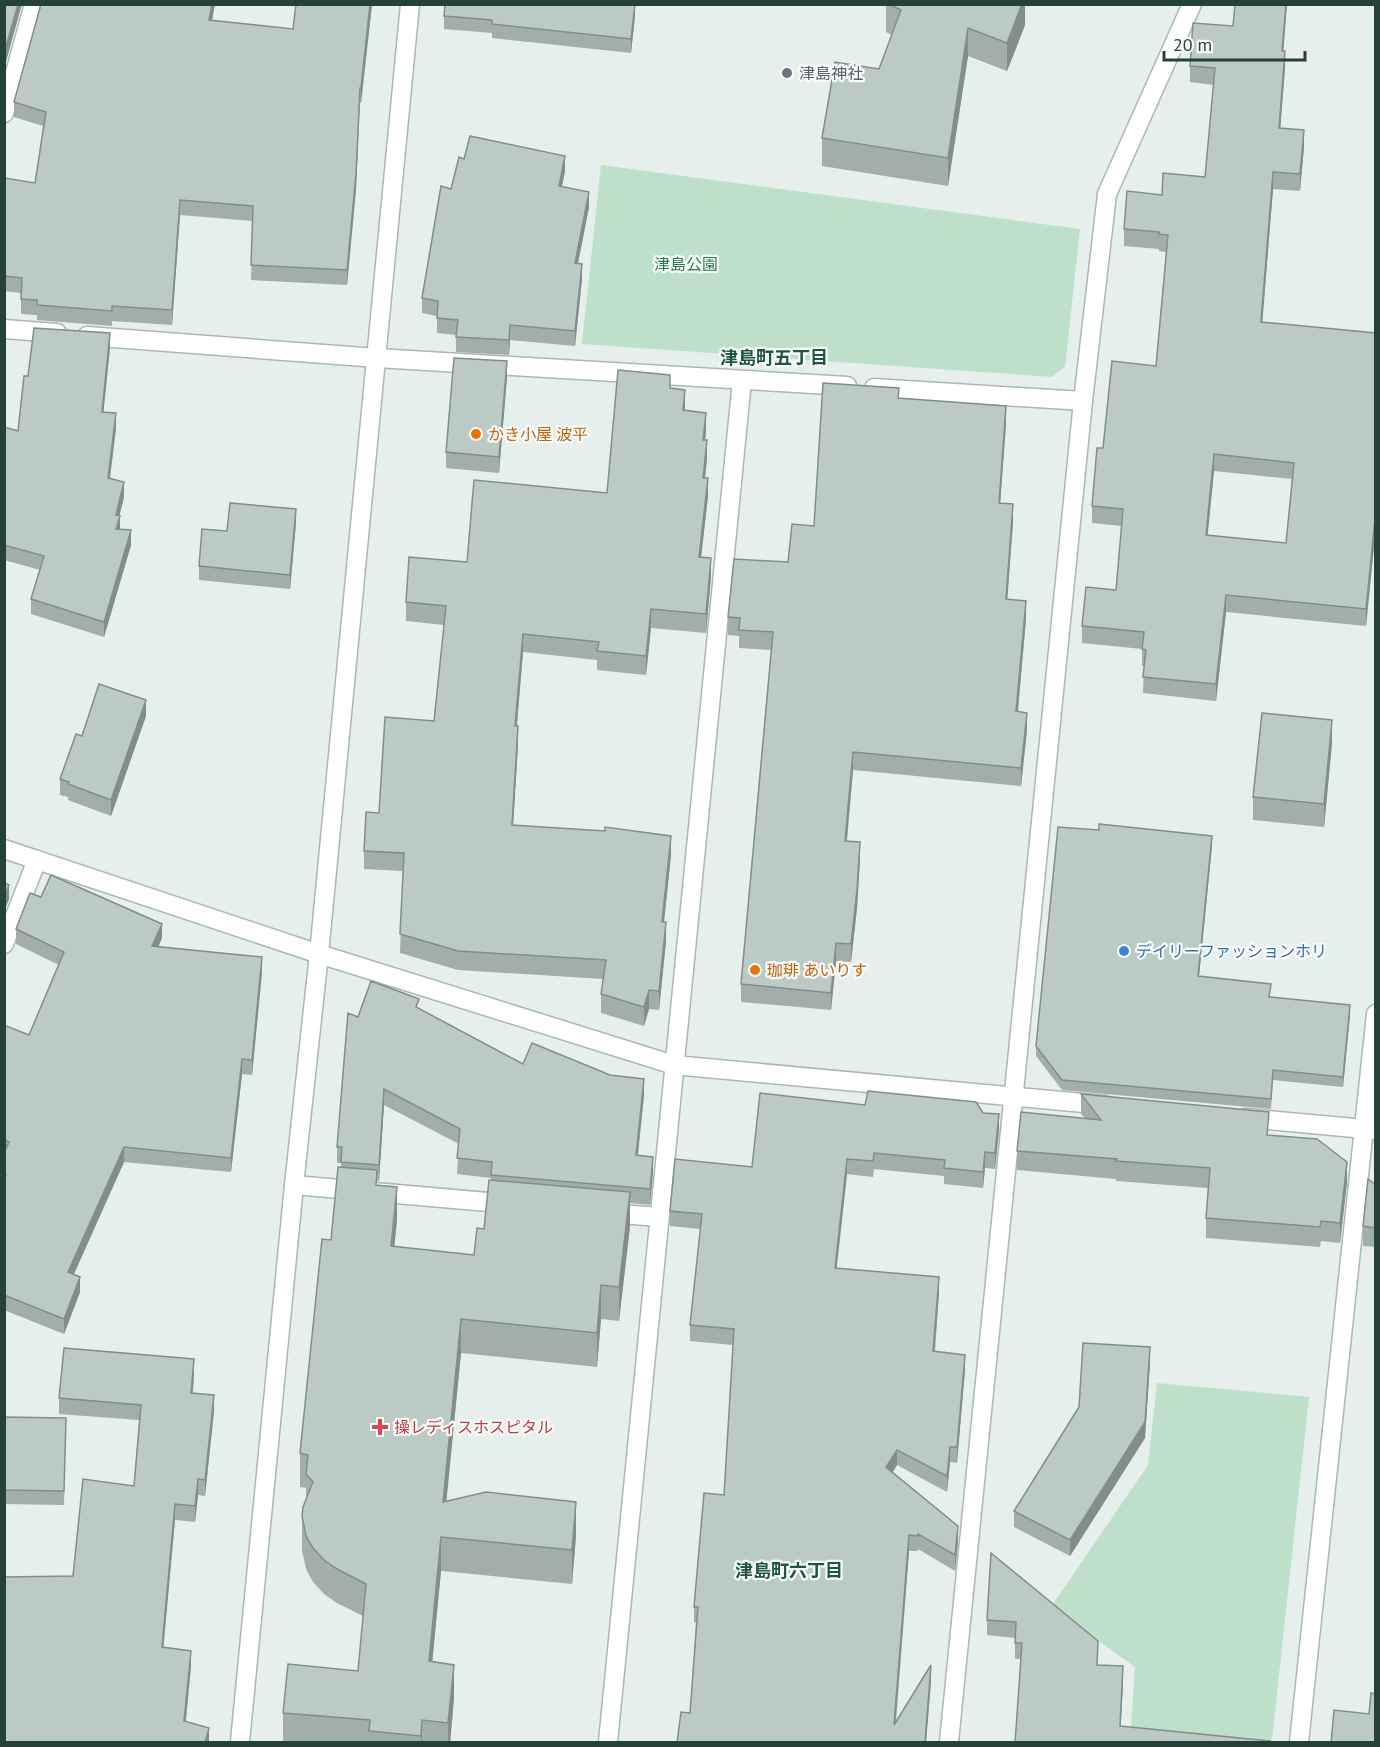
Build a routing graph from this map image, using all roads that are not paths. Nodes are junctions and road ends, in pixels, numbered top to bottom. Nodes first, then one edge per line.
1 (34, 4) edge
2 (410, 4) edge
3 (1192, 4) edge
4 (4, 113) edge
5 (4, 329) edge
6 (376, 358) junction
7 (742, 380) junction
8 (1083, 400) junction
9 (4, 849) edge
10 (37, 860) junction
11 (4, 944) edge
12 (319, 954) junction
13 (1376, 1014) edge
14 (674, 1065) junction
15 (1014, 1096) junction
16 (1119, 1106) edge
17 (1224, 1116) edge
18 (1370, 1130) edge
19 (294, 1185) junction
20 (530, 1206) edge
21 (588, 1211) edge
22 (659, 1217) junction
23 (240, 1743) edge
24 (608, 1743) edge
25 (949, 1743) edge
26 (1299, 1743) edge

1 - 4 street
2 - 6 street
3 - 8 street
5 - 6 street
6 - 7 street
6 - 12 street
7 - 8 street
7 - 14 street
8 - 15 street
9 - 10 street
10 - 11 street
10 - 12 street
12 - 14 street
12 - 19 street
13 - 18 street
14 - 15 street
14 - 22 street
15 - 16 street
15 - 25 street
17 - 18 street
18 - 26 street
19 - 20 street
19 - 23 street
21 - 22 street
22 - 24 street

